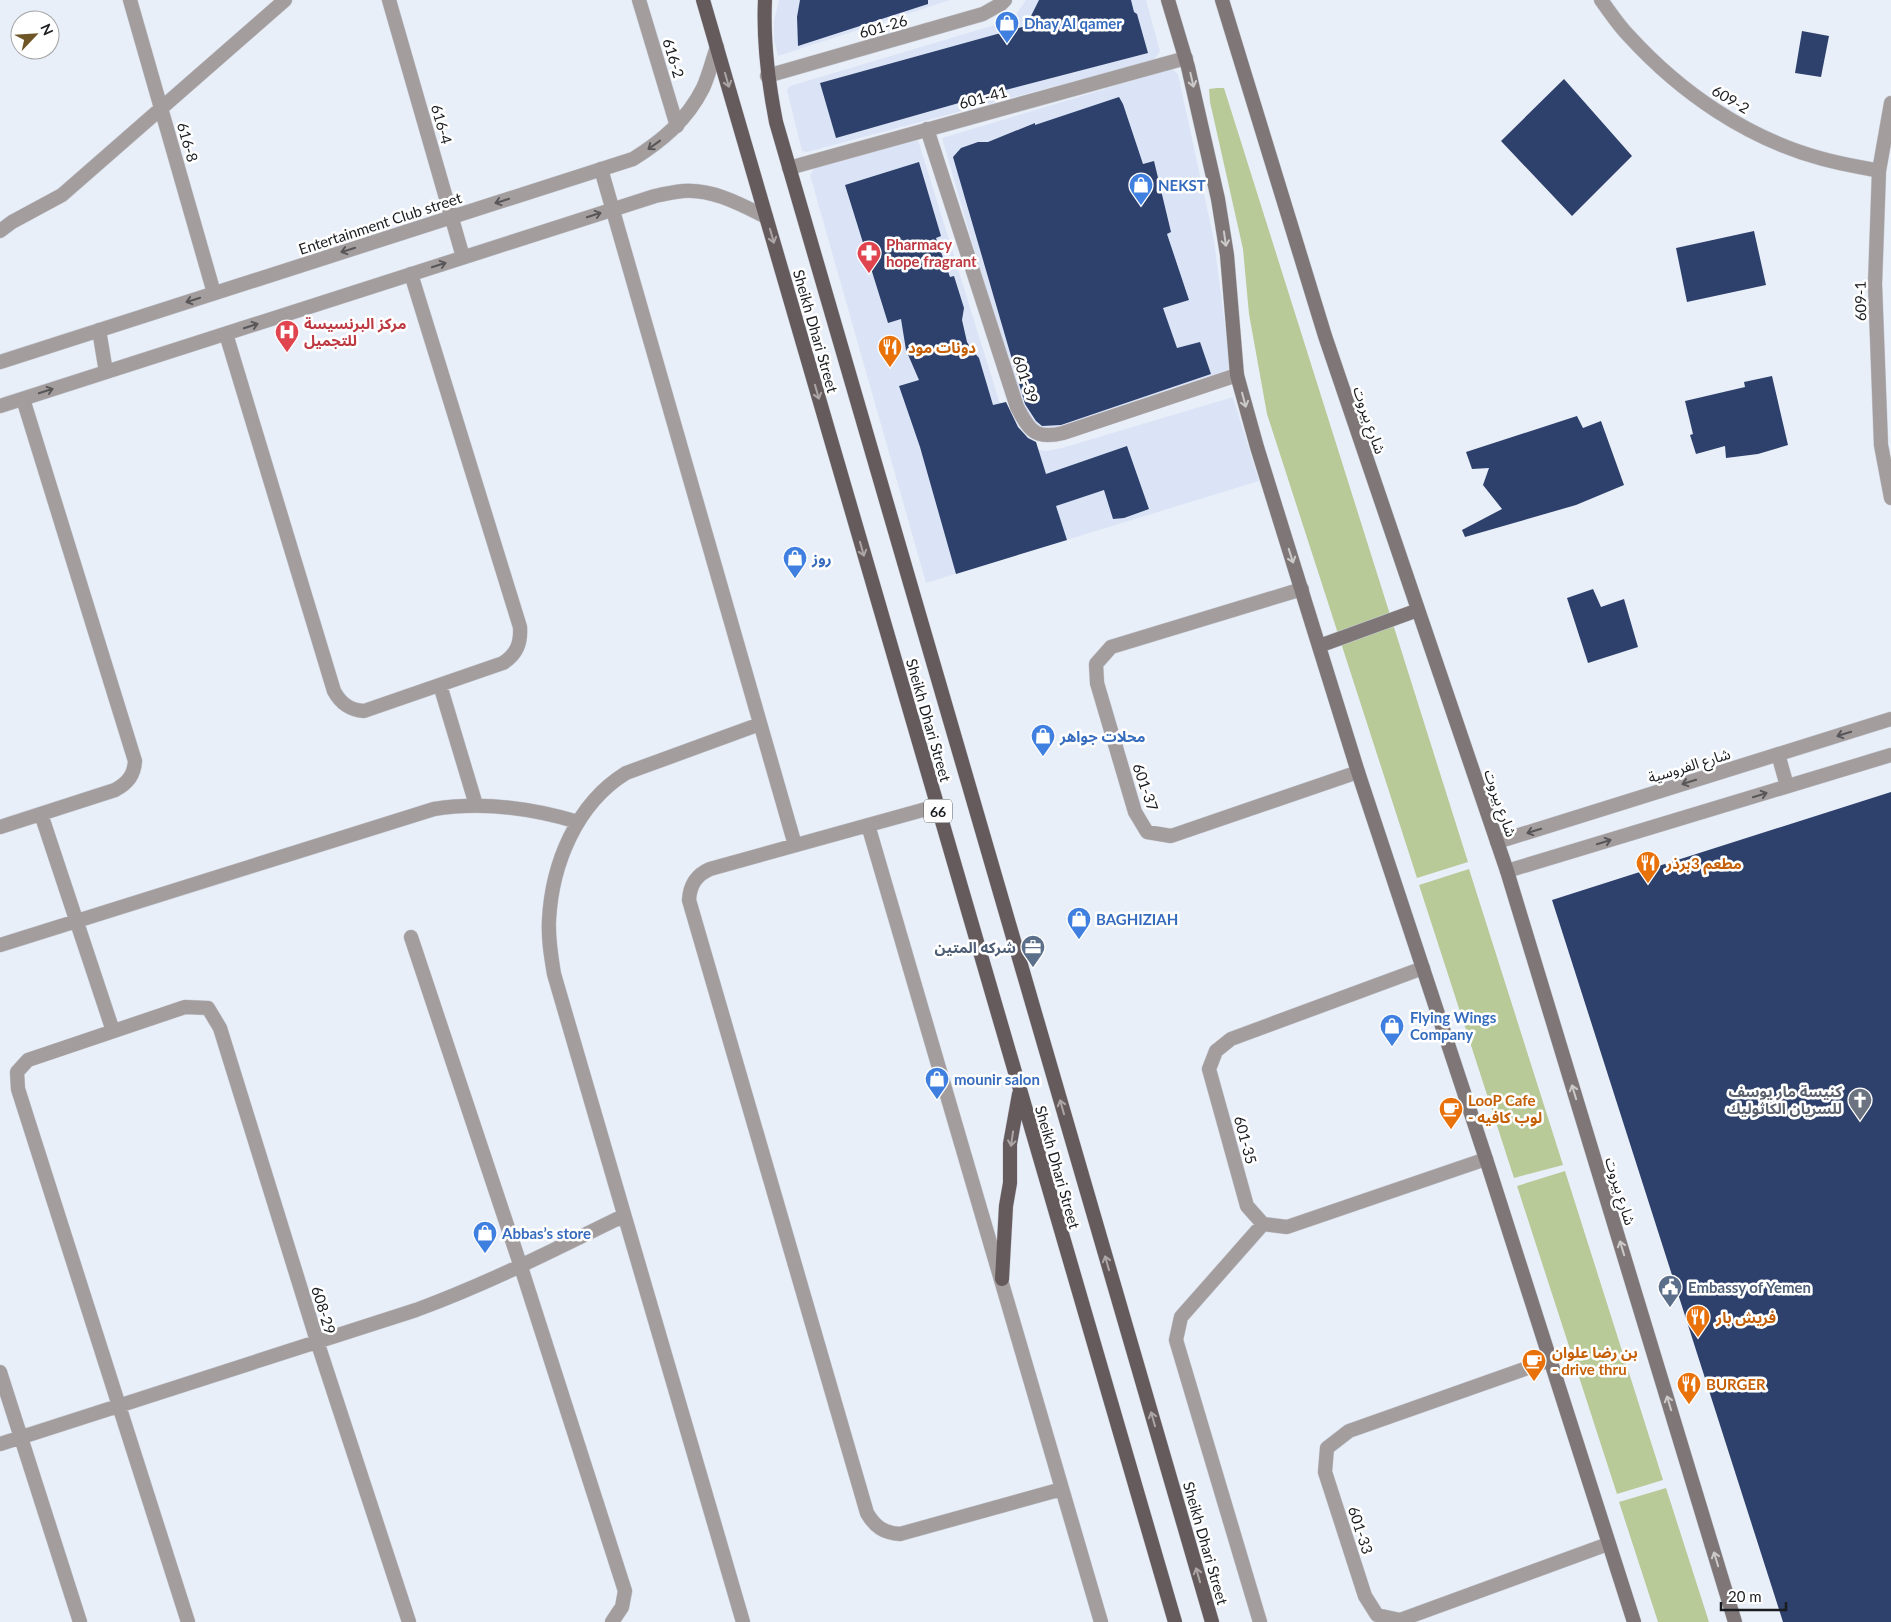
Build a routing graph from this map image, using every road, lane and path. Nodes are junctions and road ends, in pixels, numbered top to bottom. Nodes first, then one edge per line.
1 (130, 0) edge
2 (285, 0) edge
3 (389, 0) edge
4 (639, 0) edge
5 (703, 0) edge
6 (714, 0) edge
7 (765, 0) edge
8 (1005, 0) edge
9 (1168, 0) edge
10 (1222, 0) edge
11 (1601, 0) edge
12 (717, 48) junction
13 (1186, 58) junction
14 (767, 76) junction
15 (1891, 103) edge
16 (162, 108) junction
17 (677, 126) junction
18 (927, 129) junction
19 (789, 168) junction
20 (601, 169) junction
21 (1879, 171) junction
22 (613, 209) junction
23 (452, 217) junction
24 (766, 217) junction
25 (0, 231) edge
26 (463, 257) junction
27 (410, 274) junction
28 (214, 293) junction
29 (99, 330) junction
30 (226, 334) junction
31 (0, 362) edge
32 (106, 372) junction
33 (1237, 374) junction
34 (22, 399) junction
35 (0, 406) edge
36 (1891, 498) edge
37 (1302, 589) junction
38 (1418, 610) junction
39 (1319, 646) junction
40 (440, 685) junction
41 (1891, 719) edge
42 (760, 724) junction
43 (1778, 754) junction
44 (1891, 755) edge
45 (1358, 772) junction
46 (1787, 786) junction
47 (476, 805) junction
48 (937, 806) junction
49 (41, 814) junction
50 (578, 822) junction
51 (868, 825) junction
52 (0, 827) edge
53 (1497, 842) junction
54 (795, 845) junction
55 (1507, 871) junction
56 (77, 921) junction
57 (412, 937) dead end
58 (0, 945) edge
59 (1423, 968) junction
60 (113, 1031) junction
61 (1019, 1091) junction
62 (1486, 1159) junction
63 (623, 1216) junction
64 (1263, 1224) junction
65 (521, 1267) junction
66 (1002, 1279) junction
67 (317, 1341) junction
68 (1550, 1360) junction
69 (0, 1372) edge
70 (119, 1405) junction
71 (21, 1437) junction
72 (0, 1444) edge
73 (1062, 1489) junction
74 (1608, 1544) junction
75 (80, 1622) edge
76 (188, 1622) edge
77 (409, 1622) edge
78 (612, 1622) edge
79 (742, 1622) edge
80 (1101, 1622) edge
81 (1175, 1622) edge
82 (1212, 1622) edge
83 (1260, 1622) edge
84 (1634, 1622) edge
85 (1735, 1622) edge

1 - 16 street, 616-8
2 - 16 street
3 - 23 street, 616-4
4 - 17 street, 616-2
5 - 12 main road, Sheikh Dhari Street / 66
6 - 12 main road
7 - 14 main road, Sheikh Dhari Street / 66
8 - 14 street, 601-26
9 - 13 main road
10 - 38 main road, شارع بيروت
11 - 21 street, 609-2
12 - 17 street, Entertainment Club street
12 -> 24 main road, Sheikh Dhari Street / 66
13 - 18 street, 601-41
13 -> 33 main road
14 - 19 main road, Sheikh Dhari Street / 66
15 - 21 street, 609-1
16 - 25 street
16 - 28 street, 616-8
17 -> 20 street, Entertainment Club street
18 - 19 street, 601-41
18 - 33 street, 601-39
82 -> 19 main road, Sheikh Dhari Street / 66
20 - 22 street
20 -> 23 street, Entertainment Club street
21 - 36 street, 609-1
22 - 24 street
26 -> 22 street
22 - 42 street
23 - 26 street, 616-4
23 -> 28 street, Entertainment Club street
24 -> 48 main road, Sheikh Dhari Street / 66
27 -> 26 street
30 -> 27 street
27 - 40 street
28 -> 29 street, Entertainment Club street
29 - 31 street, Entertainment Club street
29 - 32 street
30 - 32 street
30 - 40 street
34 -> 32 street
33 -> 37 main road
34 - 35 street
34 - 49 street
37 - 39 main road
37 - 45 street, 601-37
38 - 39 main road
38 - 53 main road, شارع بيروت
39 - 45 main road
40 - 47 street
41 -> 43 street, شارع الفروسية
42 - 50 street
42 - 54 street
43 - 46 street
43 -> 53 street, شارع الفروسية
44 - 46 street
45 - 59 main road
55 -> 46 street
47 - 50 street
47 - 56 street
48 - 51 street
48 - 61 main road, Sheikh Dhari Street / 66
49 - 52 street
49 - 56 street
50 - 63 street
51 - 54 street
51 - 66 street
53 - 55 main road, شارع بيروت
54 - 73 street
85 -> 55 main road, شارع بيروت
56 - 58 street
56 - 60 street
57 - 65 street
59 - 62 main road
59 - 64 street, 601-35
60 - 67 street, 608-29
60 - 70 street
61 -> 66 main road
61 - 81 main road, Sheikh Dhari Street / 66
62 - 64 street
62 - 68 main road
63 - 65 street
63 - 79 street
64 - 83 street
65 - 67 street
65 - 78 street
66 - 73 street
67 - 70 street
67 - 77 street, 608-29
68 - 74 main road
68 - 74 street, 601-33
69 - 71 street
70 - 71 street
70 - 76 street
71 - 72 street
71 - 75 street
73 - 80 street
74 - 84 main road

